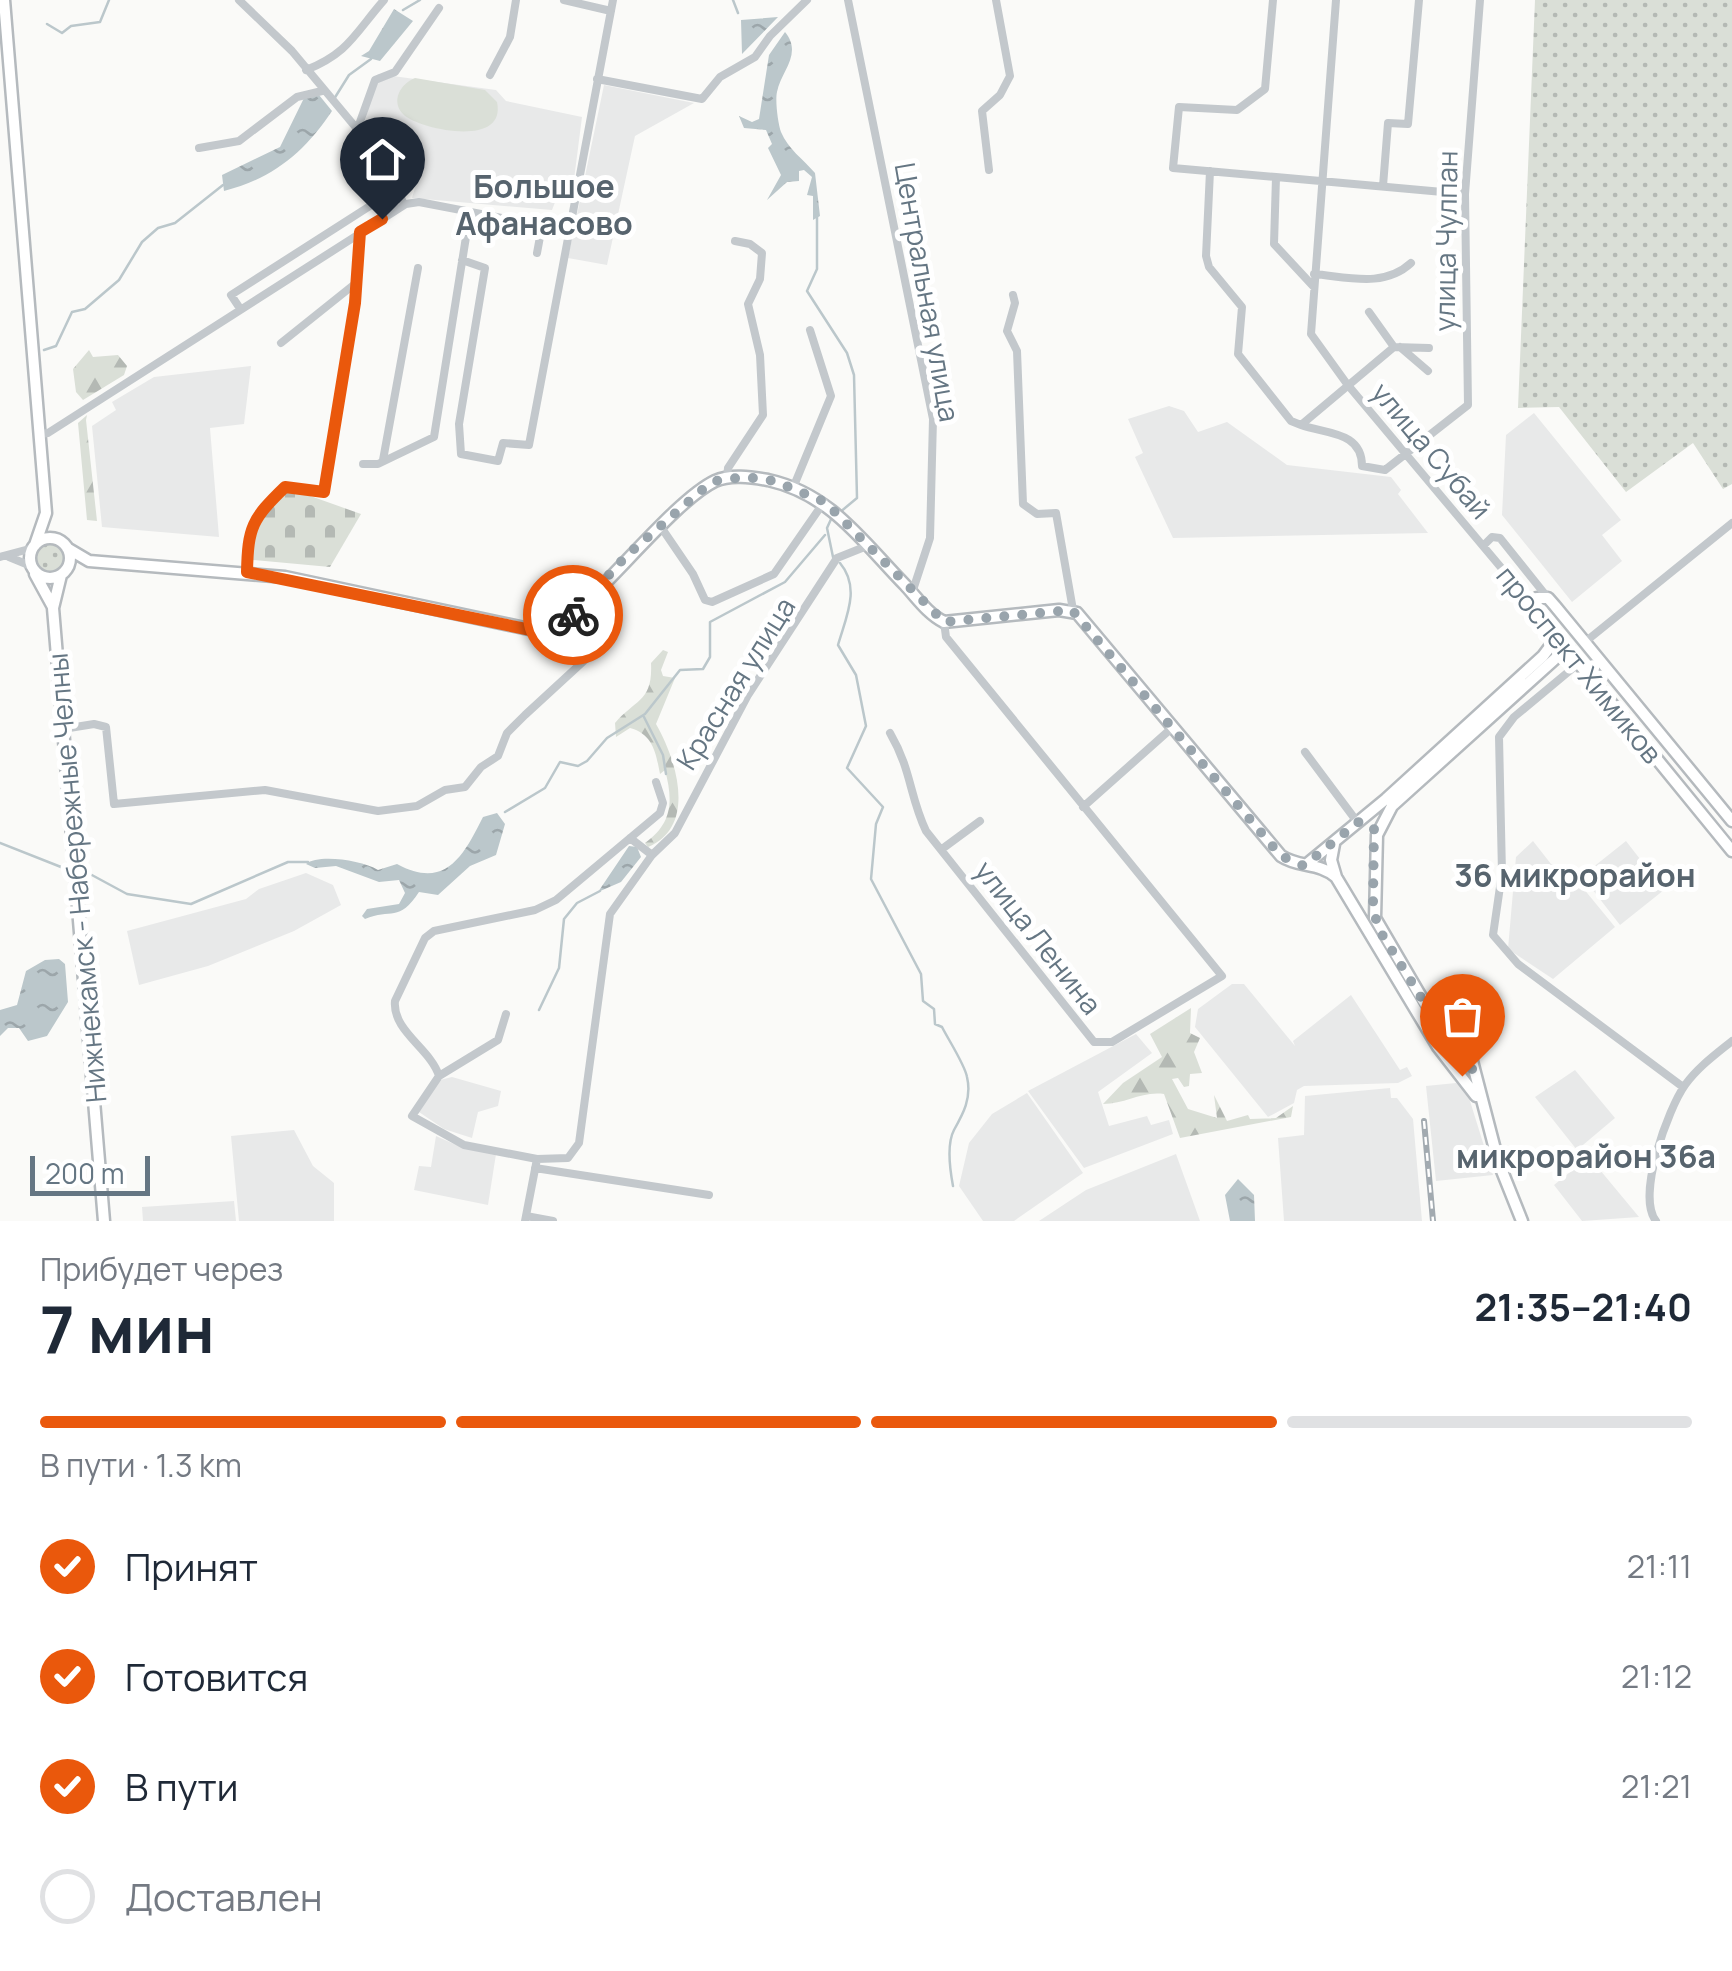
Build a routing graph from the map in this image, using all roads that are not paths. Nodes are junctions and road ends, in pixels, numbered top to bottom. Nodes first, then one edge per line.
1 (4, 0) edge
2 (384, 0) edge
3 (516, 0) edge
4 (564, 0) edge
5 (613, 0) edge
6 (848, 0) edge
7 (996, 0) edge
8 (1273, 0) edge
9 (1336, 0) edge
10 (1419, 0) edge
11 (1480, 0) edge
12 (241, 2) edge
13 (801, 2) edge
14 (439, 8) dead end
15 (611, 10) junction
16 (306, 70) junction
17 (490, 75) dead end
18 (597, 79) junction
19 (322, 92) junction
20 (356, 133) junction
21 (199, 148) dead end
22 (989, 170) dead end
23 (1210, 171) junction
24 (1276, 177) junction
25 (1322, 180) junction
26 (1383, 186) junction
27 (398, 188) junction
28 (1465, 194) junction
29 (404, 205) junction
30 (470, 212) junction
31 (571, 218) junction
32 (542, 226) junction
33 (554, 228) junction
34 (360, 232) junction
35 (568, 236) junction
36 (735, 241) dead end
37 (537, 253) dead end
38 (462, 260) junction
39 (1411, 263) dead end
40 (418, 268) dead end
41 (1314, 274) junction
42 (356, 283) junction
43 (1312, 286) junction
44 (1013, 294) dead end
45 (238, 307) junction
46 (1369, 312) dead end
47 (810, 330) dead end
48 (281, 343) dead end
49 (1397, 347) junction
50 (1429, 348) dead end
51 (1428, 371) dead end
52 (1346, 384) junction
53 (1300, 425) junction
54 (39, 434) junction
55 (1406, 454) junction
56 (383, 460) junction
57 (362, 464) dead end
58 (726, 478) junction
59 (793, 488) junction
60 (834, 510) junction
61 (46, 513) junction
62 (1732, 523) edge
63 (661, 526) junction
64 (866, 546) junction
65 (1482, 546) junction
66 (34, 547) junction
67 (66, 547) junction
68 (4, 557) edge
69 (90, 561) junction
70 (32, 568) junction
71 (247, 572) junction
72 (63, 574) junction
73 (912, 593) junction
74 (1548, 598) junction
75 (53, 608) junction
76 (579, 608) junction
77 (1535, 608) junction
78 (1072, 610) junction
79 (944, 622) junction
80 (1552, 631) junction
81 (1585, 642) junction
82 (1575, 659) junction
83 (1173, 727) junction
84 (63, 728) junction
85 (1655, 728) junction
86 (890, 733) dead end
87 (1463, 736) junction
88 (1639, 736) junction
89 (1305, 752) dead end
90 (1683, 762) junction
91 (1669, 774) junction
92 (656, 782) dead end
93 (1083, 807) junction
94 (980, 821) dead end
95 (1358, 822) junction
96 (1732, 822) edge
97 (1376, 835) junction
98 (630, 838) junction
99 (1334, 844) junction
100 (942, 850) junction
101 (1732, 851) edge
102 (652, 854) junction
103 (1304, 866) junction
104 (1336, 877) junction
105 (1373, 891) junction
106 (1347, 895) junction
107 (506, 1014) dead end
108 (1451, 1035) junction
109 (1732, 1040) edge
110 (1438, 1047) junction
111 (1474, 1068) junction
112 (439, 1076) junction
113 (1462, 1076) junction
114 (1684, 1087) junction
115 (536, 1163) junction
116 (710, 1196) dead end
117 (525, 1219) edge
118 (104, 1221) edge
119 (553, 1221) edge
120 (1520, 1221) edge
121 (1656, 1221) edge

1 - 54 main road
2 - 16 street
3 - 17 street
4 - 15 street
5 - 15 street
6 - 73 street, Центральная улица
7 - 22 street
8 - 23 street
9 - 25 street, улица Субай
10 - 26 street
11 - 28 street, улица Чулпан
12 - 16 street
13 - 18 street
14 - 20 street
15 - 18 street
16 - 19 street
18 - 31 street
19 - 20 street
19 - 21 street
20 - 27 street
23 - 24 street
23 - 53 street
24 - 25 street
24 - 43 street
25 - 26 street
25 - 41 street, улица Субай
26 - 28 street
27 - 29 street
27 - 45 street
28 - 55 street, улица Чулпан
29 - 30 street
29 - 34 street
30 - 32 street
30 - 38 street
31 - 33 street
31 - 35 street
32 - 33 street
32 - 37 street
33 - 35 street
34 - 42 street
34 - 45 street
35 - 38 street
36 - 58 street
38 - 56 street
39 - 41 street, улица Чулпан
40 - 56 street
41 - 43 street, улица Субай
42 - 48 street
42 - 71 street
43 - 52 street, улица Субай
44 - 78 street
45 - 54 street
46 - 49 street, улица Субай
47 - 59 street
49 - 50 street, улица Чулпан
49 - 51 street, улица Субай
49 - 52 street, улица Субай
52 - 53 street
52 - 55 street, улица Субай
53 - 55 street
54 - 61 main road
55 - 65 street, улица Субай
56 - 57 street
58 - 59 main road
58 - 63 main road
59 - 60 main road
60 - 63 street
60 - 64 main road
61 - 66 main road
61 - 67 main road
62 - 81 street
63 - 76 main road
64 - 73 main road
64 - 102 street, Красная улица
65 - 74 street, проспект Химиков
65 - 77 street, проспект Химиков
66 - 67 main road
66 - 68 street
66 - 70 main road
67 - 69 main road
67 - 72 main road
68 - 70 street
69 - 71 main road
69 - 72 main road
70 - 72 main road
70 - 75 main road
71 - 76 main road
72 - 75 main road
73 - 79 main road
74 - 77 main road
74 - 81 main road, проспект Химиков
75 - 84 main road, Нижнекамск - Набережные Челны
76 - 84 street
77 - 80 main road, проспект Химиков
78 - 79 main road
78 - 83 main road
79 - 93 street
80 - 82 main road, проспект Химиков
80 - 87 main road
81 - 85 main road, проспект Химиков
82 - 87 main road
82 - 88 main road, проспект Химиков
82 - 114 street
83 - 93 street
83 - 103 main road
84 - 118 main road, Нижнекамск - Набережные Челны
85 - 88 main road
85 - 90 main road, проспект Химиков
86 - 100 street, улица Ленина
87 - 95 main road
87 - 97 main road
88 - 91 main road, проспект Химиков
89 - 95 street
90 - 91 main road
90 - 96 main road, проспект Химиков
91 - 101 main road, проспект Химиков
92 - 98 street, Красная улица
93 - 100 street, улица Ленина
94 - 100 street, улица Ленина
95 - 97 main road
95 - 99 main road
97 - 105 main road
98 - 102 street
98 - 112 street, Красная улица
99 - 103 main road
99 - 104 main road
102 - 115 street, Красная улица
103 - 104 main road
104 - 106 main road
105 - 106 main road
105 - 108 main road
106 - 110 main road
107 - 112 street
108 - 110 main road
108 - 111 main road
109 - 114 street
110 - 113 main road
111 - 113 main road
111 - 120 main road
112 - 115 street
113 - 120 main road
114 - 121 street
115 - 116 street
115 - 117 street
117 - 119 street

